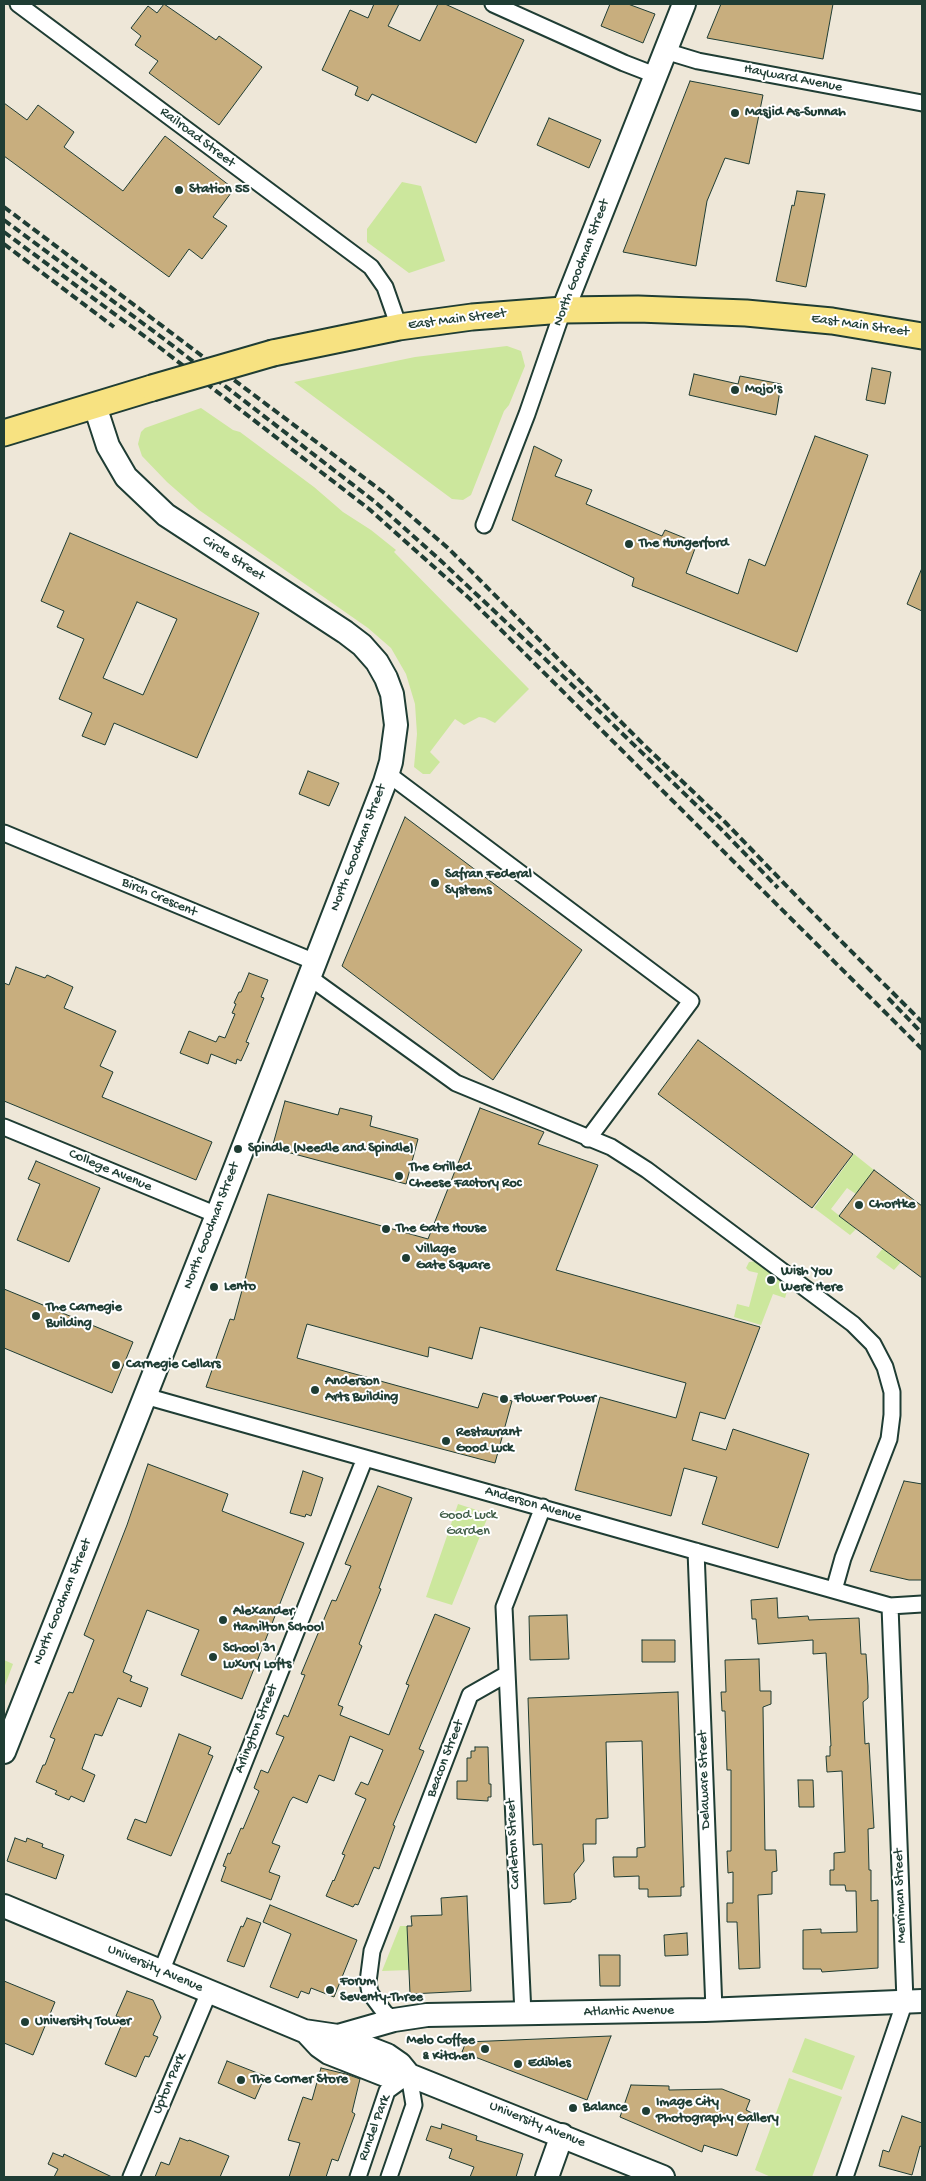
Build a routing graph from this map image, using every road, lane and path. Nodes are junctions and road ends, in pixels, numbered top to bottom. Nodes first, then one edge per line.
1 (18, 4) edge
2 (493, 4) edge
3 (684, 4) edge
4 (664, 51) junction
5 (654, 75) junction
6 (922, 103) edge
7 (563, 310) junction
8 (399, 327) junction
9 (922, 336) edge
10 (96, 406) junction
11 (4, 433) edge
12 (484, 525) dead end
13 (392, 694) joint
14 (388, 774) junction
15 (4, 833) edge
16 (312, 970) junction
17 (4, 1127) edge
18 (588, 1139) junction
19 (217, 1215) junction
20 (145, 1396) junction
21 (364, 1458) junction
22 (543, 1508) junction
23 (696, 1551) junction
24 (834, 1590) junction
25 (922, 1604) edge
26 (890, 1606) junction
27 (507, 1674) junction
28 (4, 1752) edge
29 (4, 1906) edge
30 (161, 1972) junction
31 (209, 1992) junction
32 (914, 2001) edge
33 (714, 2010) junction
34 (523, 2014) junction
35 (394, 2020) junction
36 (306, 2032) junction
37 (338, 2036) junction
38 (409, 2075) junction
39 (562, 2135) junction
40 (131, 2177) edge
41 (358, 2177) edge
42 (389, 2177) edge
43 (547, 2177) edge
44 (663, 2177) edge
45 (845, 2177) edge

1 - 8 street, Railroad Street
2 - 5 street
3 - 4 main road, North Goodman Street
4 - 5 main road, North Goodman Street
4 - 6 street, Hayward Avenue
5 - 7 main road, North Goodman Street
7 - 8 main road, East Main Street
7 - 9 main road, East Main Street
7 - 12 street, North Goodman Street
8 - 10 main road, East Main Street, bridge
10 - 11 main road, East Main Street
10 - 13 main road, Circle Street
13 - 14 main road, North Goodman Street
14 - 16 main road, North Goodman Street
14 - 18 street
15 - 16 street, Birch Crescent
16 - 18 street, Birch Crescent
16 - 19 main road, North Goodman Street
17 - 19 street, College Avenue
18 - 24 street, Birch Crescent
19 - 20 main road, North Goodman Street
20 - 21 street, Anderson Avenue
20 - 28 main road, North Goodman Street
21 - 22 street, Anderson Avenue
21 - 30 street, Arlington Street
22 - 23 street, Anderson Avenue
22 - 27 street
23 - 24 street, Anderson Avenue
23 - 33 street, Delaware Street
24 - 26 street, Anderson Avenue
25 - 26 street, Anderson Avenue
26 - 32 street, Merriman Street
27 - 34 street, Carleton Street
27 - 35 street, Beacon Street
29 - 30 main road, University Avenue
30 - 31 main road, University Avenue
31 - 36 main road, University Avenue
31 - 40 street, Upton Park
32 - 33 main road, Atlantic Avenue
32 - 45 street, Merriman Street
33 - 34 main road, Atlantic Avenue
34 - 35 main road, Atlantic Avenue
35 - 37 main road, Atlantic Avenue
36 - 37 main road, University Avenue
36 - 38 main road, University Avenue
37 - 38 main road, University Avenue
38 - 39 main road, University Avenue
38 - 41 street, Rundel Park
38 - 42 street, Rundel Park
39 - 43 main road
39 - 44 main road, University Avenue

